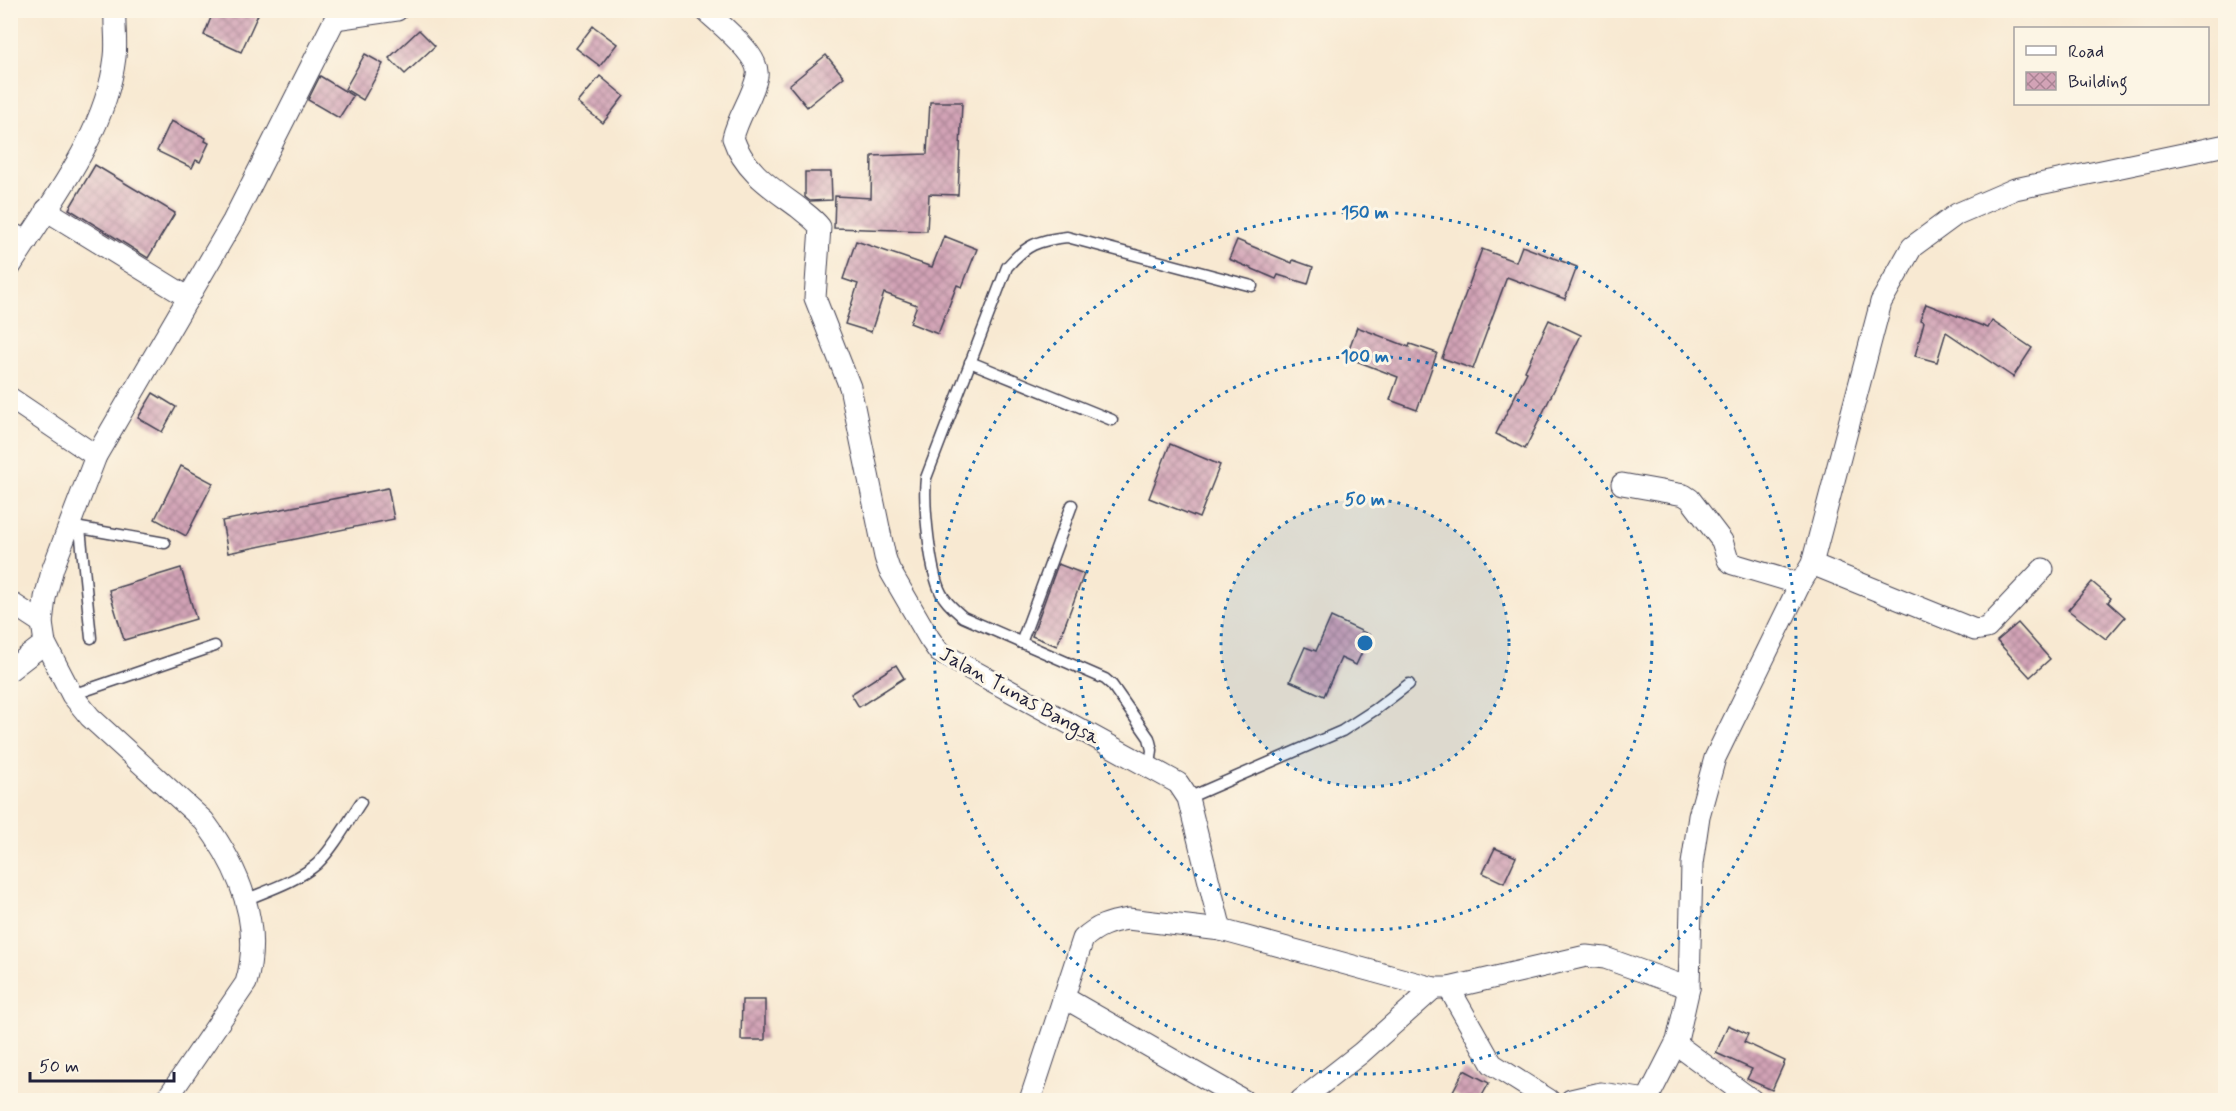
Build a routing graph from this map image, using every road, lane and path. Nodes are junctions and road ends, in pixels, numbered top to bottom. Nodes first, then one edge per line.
1 (115, 10) edge
2 (396, 10) edge
3 (705, 10) edge
4 (336, 15) edge
5 (2226, 145) edge
6 (46, 210) junction
7 (19, 237) edge
8 (10, 267) edge
9 (1252, 286) dead end
10 (189, 298) junction
11 (970, 362) junction
12 (10, 398) edge
13 (1112, 420) dead end
14 (96, 456) junction
15 (1622, 484) dead end
16 (1072, 505) dead end
17 (74, 527) junction
18 (165, 543) dead end
19 (1812, 564) junction
20 (2043, 569) dead end
21 (1800, 584) junction
22 (10, 602) edge
23 (44, 633) junction
24 (91, 638) dead end
25 (1022, 643) junction
26 (215, 646) dead end
27 (10, 670) edge
28 (1409, 684) dead end
29 (72, 695) junction
30 (1150, 766) junction
31 (1188, 798) junction
32 (361, 802) dead end
33 (245, 900) junction
34 (1221, 930) junction
35 (1441, 988) junction
36 (1689, 988) junction
37 (1063, 997) junction
38 (1676, 1044) junction
39 (166, 1101) edge
40 (1030, 1101) edge
41 (1243, 1101) edge
42 (1301, 1101) edge
43 (1549, 1101) edge
44 (1571, 1101) edge
45 (1647, 1101) edge
46 (1752, 1101) edge

1 - 6 street
2 - 4 street
3 - 30 street, Jalan Tunas Bangsa
4 - 10 street
5 - 19 street
6 - 7 street
6 - 10 street
7 - 8 street
9 - 11 lane
10 - 14 street
11 - 13 lane
11 - 25 lane
12 - 14 street
14 - 17 street
15 - 21 street
16 - 25 lane
17 - 18 lane
17 - 23 street
17 - 24 lane
19 - 20 street
19 - 21 street
21 - 36 street
22 - 23 street
23 - 27 street
23 - 29 street
25 - 30 lane
26 - 29 lane
28 - 31 lane
29 - 33 street
30 - 31 street, Jalan Tunas Bangsa
31 - 34 street, Jalan Tunas Bangsa
32 - 33 lane
33 - 39 street
34 - 35 street
34 - 37 street
35 - 36 street
35 - 42 street
35 - 43 street
36 - 38 street
37 - 40 street
37 - 41 street
38 - 45 street
38 - 46 street
44 - 45 street

